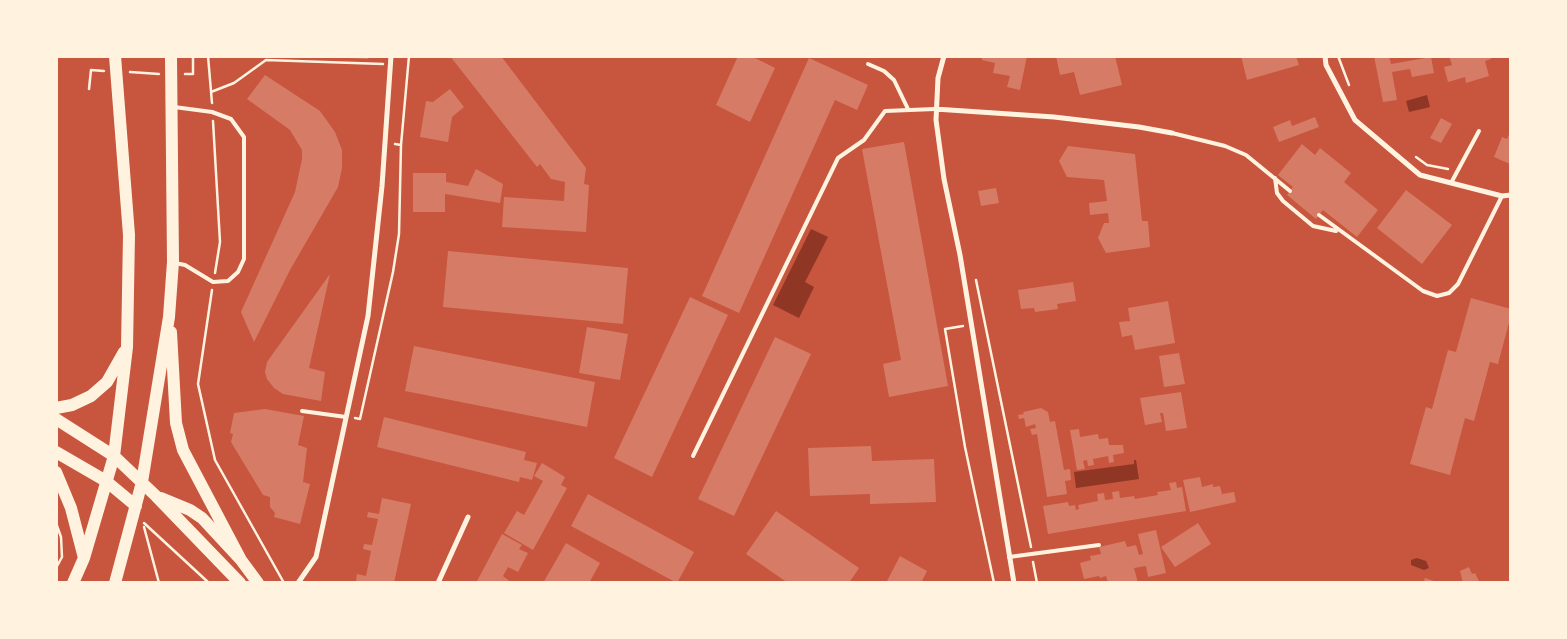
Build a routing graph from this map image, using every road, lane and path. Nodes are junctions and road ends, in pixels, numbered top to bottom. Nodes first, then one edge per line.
1 (115, 56) edge
2 (171, 56) edge
3 (193, 56) edge
4 (208, 56) edge
5 (390, 56) edge
6 (409, 56) edge
7 (944, 56) edge
8 (1325, 56) edge
9 (1338, 56) edge
10 (390, 64) junction
11 (868, 64) dead end
12 (109, 71) dead end
13 (127, 72) dead end
14 (163, 74) dead end
15 (179, 74) dead end
16 (1350, 86) dead end
17 (89, 90) dead end
18 (211, 92) junction
19 (172, 106) junction
20 (935, 108) junction
21 (908, 109) junction
22 (212, 112) junction
23 (1479, 131) dead end
24 (1172, 133) joint
25 (384, 142) junction
26 (401, 145) junction
27 (1412, 154) dead end
28 (1458, 171) junction
29 (1275, 178) junction
30 (1451, 183) junction
31 (1290, 191) dead end
32 (1511, 195) edge
33 (1502, 196) junction
34 (1319, 215) dead end
35 (1338, 231) junction
36 (172, 262) junction
37 (213, 282) junction
38 (169, 317) junction
39 (986, 324) dead end
40 (972, 325) junction
41 (127, 347) junction
42 (56, 408) edge
43 (302, 411) dead end
44 (346, 417) junction
45 (56, 419) edge
46 (56, 452) edge
47 (114, 456) junction
48 (694, 456) dead end
49 (56, 472) edge
50 (106, 481) junction
51 (142, 482) junction
52 (156, 496) junction
53 (136, 506) junction
54 (468, 518) dead end
55 (56, 523) edge
56 (1100, 545) dead end
57 (1032, 554) junction
58 (1009, 557) junction
59 (84, 558) junction
60 (240, 560) junction
61 (56, 568) edge
62 (73, 583) edge
63 (115, 583) edge
64 (159, 583) edge
65 (209, 583) edge
66 (240, 583) edge
67 (258, 583) edge
68 (284, 583) edge
69 (298, 583) edge
70 (438, 583) edge
71 (994, 583) edge
72 (1014, 583) edge
73 (1037, 583) edge

1 - 41 main road
2 - 19 main road
3 - 15 path
4 - 18 path
5 - 10 street
6 - 26 path
7 - 20 street
8 - 30 street
9 - 16 path
10 - 18 path
10 - 25 street
11 - 21 lane
12 - 17 path
13 - 14 path
18 - 22 path
19 - 22 lane
19 - 36 main road
20 - 21 lane
20 - 24 street
20 - 40 street
21 - 48 lane
22 - 37 path
22 - 37 lane
23 - 28 lane
24 - 29 lane
25 - 26 path
25 - 44 street
26 - 44 path
27 - 28 path
28 - 30 lane
29 - 31 lane
29 - 35 lane
30 - 33 street
32 - 33 street
33 - 35 lane
34 - 35 lane
36 - 37 lane
36 - 38 main road
37 - 68 path
38 - 51 main road
38 - 60 main road
39 - 57 path
40 - 58 street
40 - 71 path
41 - 42 main road
41 - 47 main road
43 - 44 lane
44 - 69 street
45 - 47 main road
46 - 50 main road
47 - 50 main road
47 - 51 main road
49 - 59 main road
50 - 53 main road
50 - 59 main road
51 - 52 main road
51 - 53 main road
52 - 60 main road
52 - 66 main road
53 - 63 main road
54 - 70 street
55 - 61 path
56 - 57 lane
57 - 58 lane
57 - 73 path
58 - 72 street
59 - 62 main road
60 - 67 main road
64 - 65 path

